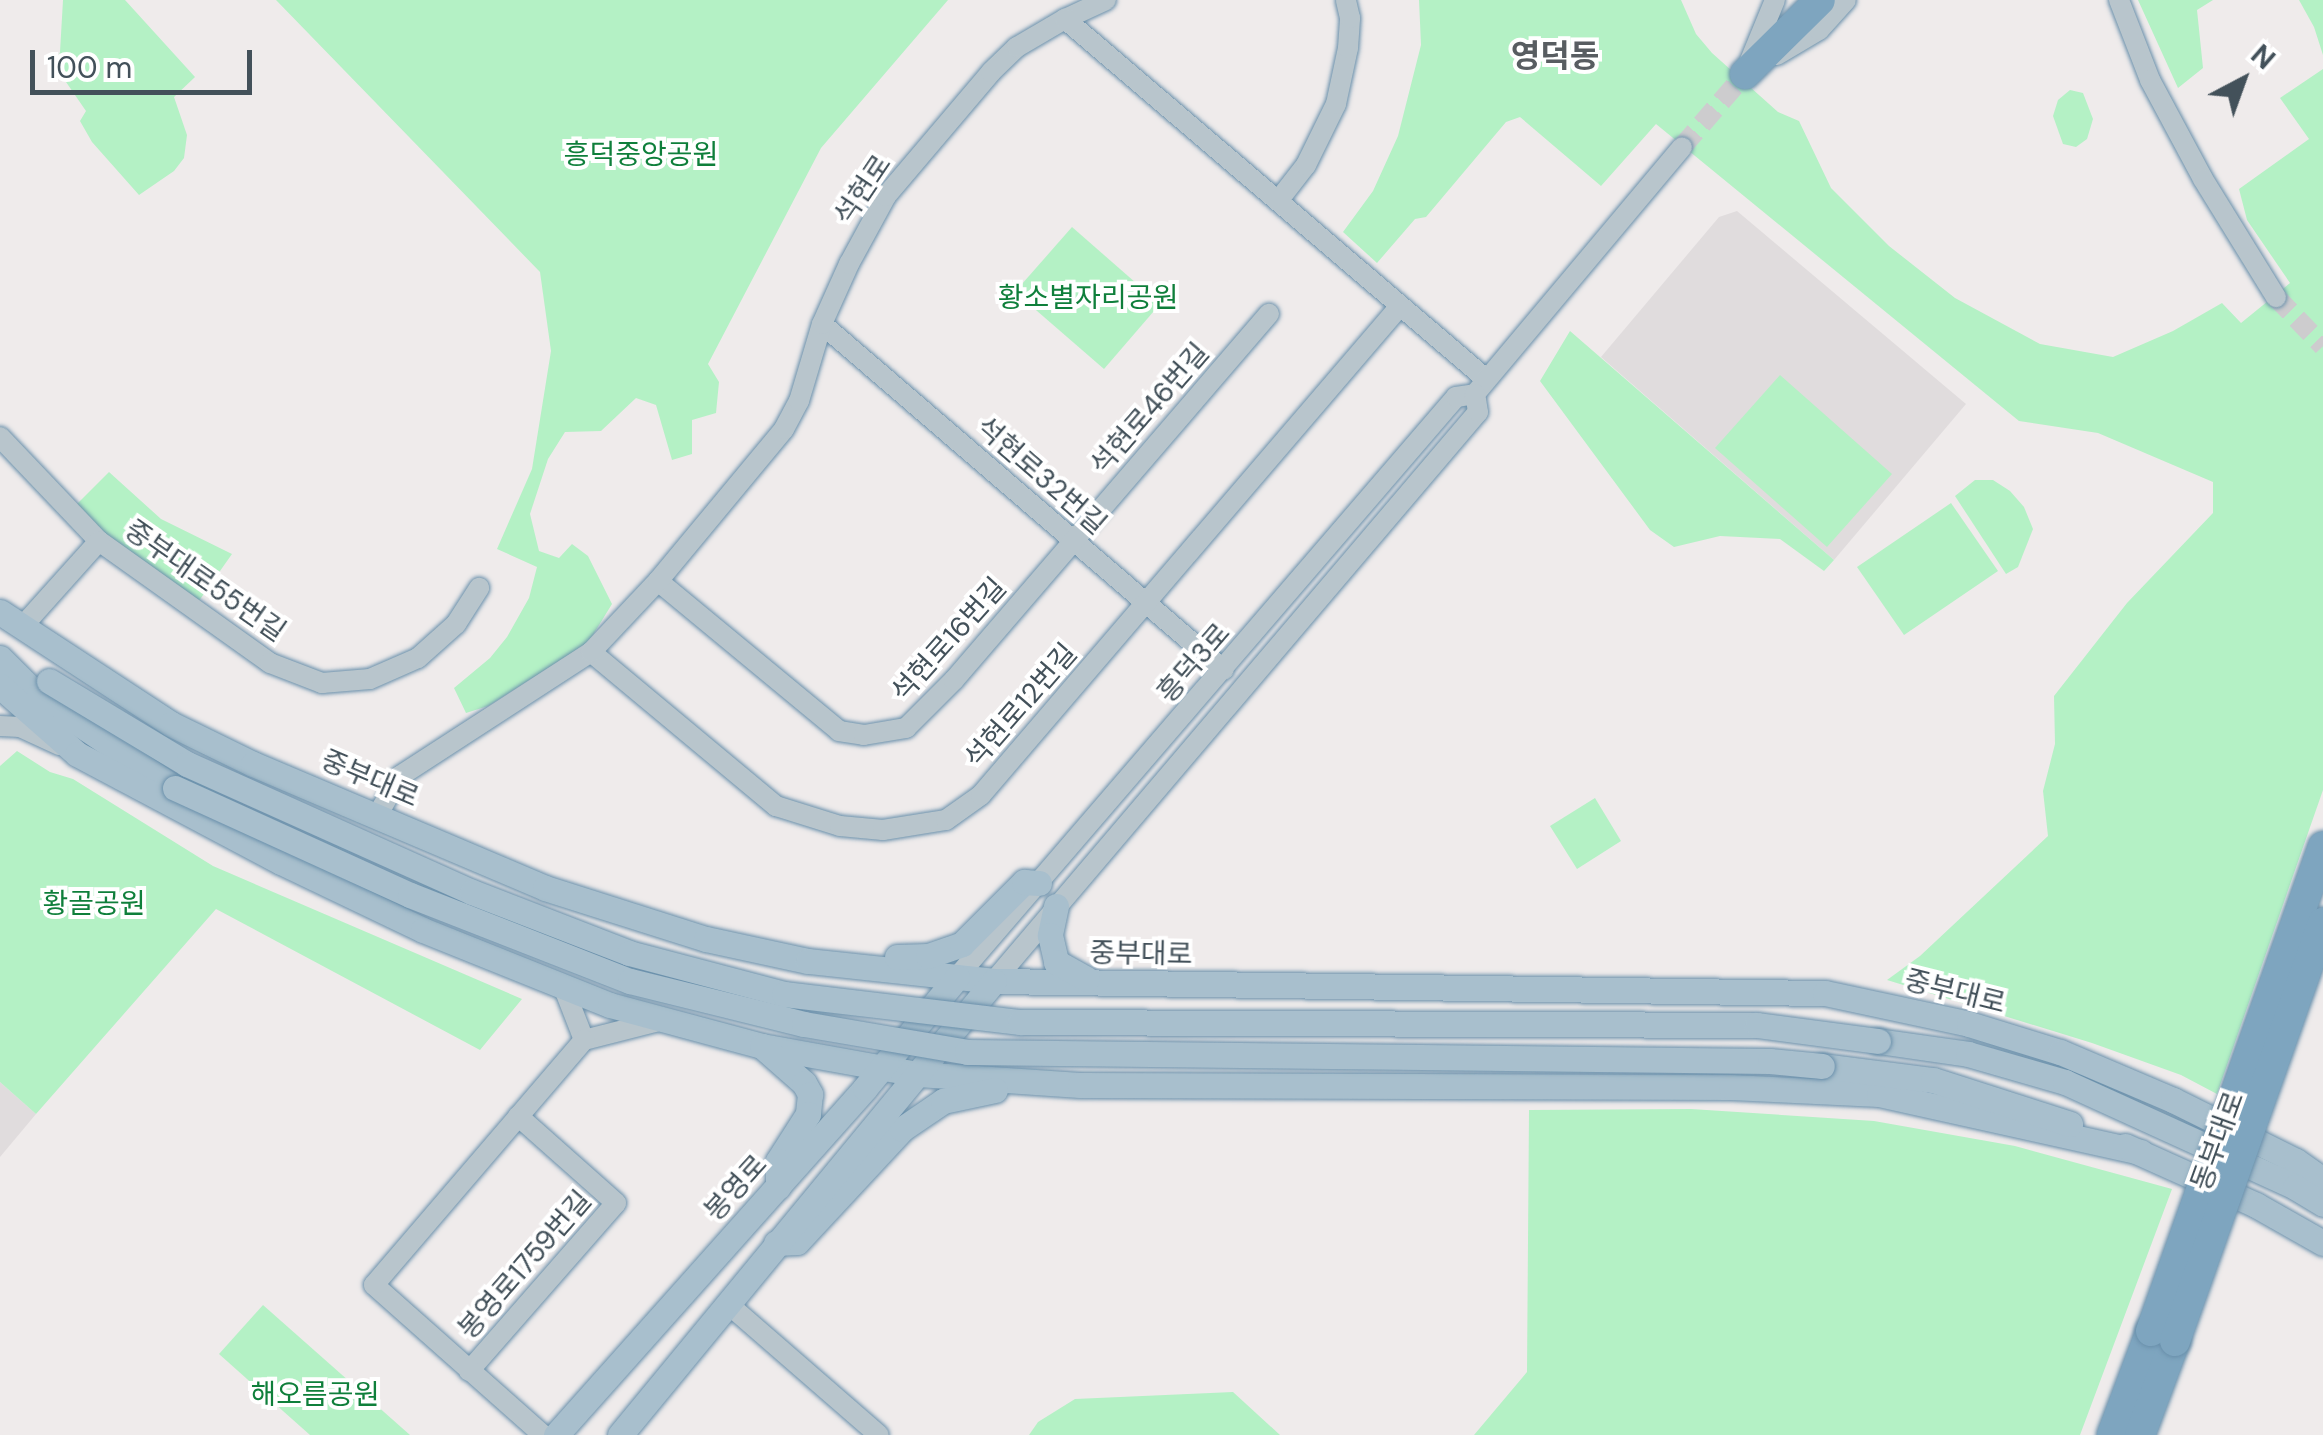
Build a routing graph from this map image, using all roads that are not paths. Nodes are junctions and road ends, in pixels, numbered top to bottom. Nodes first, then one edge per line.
1 (1106, 0) edge
2 (1346, 0) edge
3 (1775, 0) edge
4 (1792, 0) edge
5 (1820, 0) edge
6 (1846, 0) edge
7 (2119, 0) edge
8 (1065, 20) junction
9 (1745, 74) junction
10 (1682, 148) tunnel mouth
11 (1278, 201) junction
12 (2276, 296) tunnel mouth
13 (1400, 306) junction
14 (1269, 314) dead end
15 (822, 324) junction
16 (1480, 386) junction
17 (0, 437) edge
18 (1074, 540) junction
19 (100, 541) junction
20 (658, 581) junction
21 (479, 588) dead end
22 (1146, 602) junction
23 (7, 625) edge
24 (592, 652) junction
25 (0, 658) edge
26 (1224, 670) junction
27 (0, 686) edge
28 (0, 726) edge
29 (77, 754) junction
30 (378, 814) junction
31 (2323, 847) edge
32 (1039, 883) junction
33 (1056, 906) junction
34 (2323, 922) edge
35 (814, 961) junction
36 (958, 977) junction
37 (994, 981) junction
38 (1096, 982) junction
39 (564, 986) junction
40 (663, 1020) junction
41 (584, 1040) junction
42 (762, 1046) junction
43 (881, 1069) junction
44 (918, 1074) junction
45 (1080, 1085) junction
46 (518, 1116) junction
47 (835, 1122) junction
48 (2141, 1152) junction
49 (2323, 1180) edge
50 (778, 1187) junction
51 (810, 1200) junction
52 (2323, 1204) edge
53 (776, 1243) junction
54 (2323, 1243) edge
55 (728, 1303) junction
56 (2163, 1336) junction
57 (468, 1371) junction
58 (543, 1435) edge
59 (556, 1435) edge
60 (620, 1435) edge
61 (879, 1435) edge
62 (2112, 1435) edge
63 (2140, 1435) edge

1 - 8 street, 석현로
2 - 11 street
3 - 9 street
4 - 9 highway
5 - 9 highway
6 - 9 street
7 - 12 street
8 - 11 street
8 - 15 street, 석현로
10 - 16 street, 흥덕3로
11 - 13 street
13 - 16 street
13 - 22 street, 석현로12번길
14 - 18 street, 석현로46번길
15 - 18 street, 석현로32번길
15 - 20 street, 석현로
16 - 26 street, 흥덕3로
16 - 33 street, 흥덕3로
17 - 19 street, 중부대로55번길
18 - 20 street, 석현로16번길
18 - 22 street, 석현로32번길
19 - 21 street, 중부대로55번길
19 - 23 street, 중부대로55번길
20 - 24 street, 석현로
22 - 24 street, 석현로12번길
22 - 26 street, 석현로32번길
23 - 30 main road, 중부대로
23 - 52 main road, 중부대로, bridge
24 - 30 street, 석현로
25 - 48 main road, bridge
26 - 32 street, 흥덕3로
27 - 29 main road
28 - 29 street
29 - 39 main road
30 - 35 main road, 중부대로
31 - 56 highway, 동부대로, bridge
32 - 35 main road
32 - 36 street, 흥덕3로
33 - 37 street, 흥덕3로
33 - 38 main road
34 - 56 highway, 동부대로, bridge
35 - 36 main road, 중부대로
36 - 37 main road, 중부대로
36 - 43 main road, 봉영로
37 - 38 main road, 중부대로
37 - 44 main road
38 - 49 main road, 중부대로
39 - 40 main road
39 - 41 street
40 - 41 street
40 - 42 main road
41 - 46 street, 봉영로1759번길
42 - 43 main road
42 - 50 main road
43 - 44 main road
43 - 47 main road, 봉영로
44 - 45 main road
44 - 51 main road
45 - 48 main road
45 - 53 main road
46 - 57 street, 봉영로1759번길
46 - 57 street, 봉영로1759번길
47 - 50 main road, 봉영로
47 - 51 main road
48 - 54 main road
50 - 59 main road, 봉영로
51 - 53 main road
53 - 55 main road
55 - 60 main road
55 - 61 street
56 - 62 highway, 동부대로
56 - 63 highway, 동부대로
57 - 58 street, 봉영로1759번길

